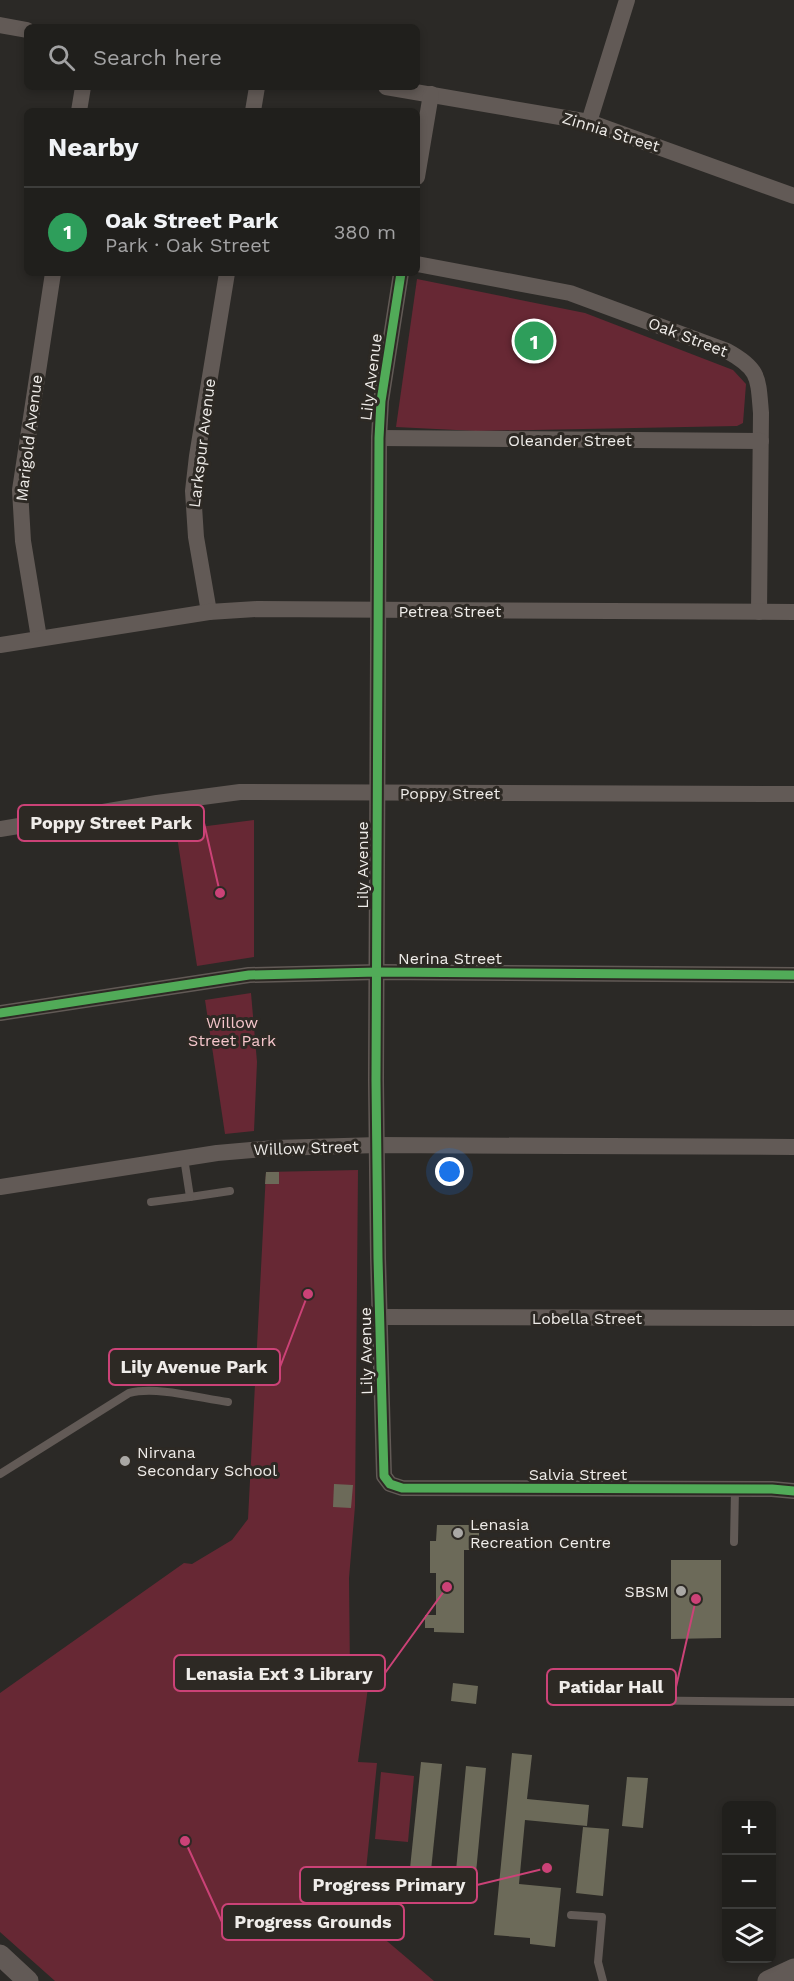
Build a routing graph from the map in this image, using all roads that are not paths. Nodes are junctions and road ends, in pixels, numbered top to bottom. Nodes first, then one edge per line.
1 (627, 0) edge
2 (0, 26) edge
3 (24, 30) edge
4 (83, 90) edge
5 (256, 90) edge
6 (405, 90) edge
7 (431, 94) junction
8 (80, 108) edge
9 (254, 108) edge
10 (590, 122) junction
11 (420, 159) edge
12 (794, 196) edge
13 (420, 265) edge
14 (53, 276) edge
15 (227, 276) edge
16 (401, 276) edge
17 (379, 438) junction
18 (761, 441) junction
19 (379, 611) junction
20 (209, 612) junction
21 (759, 612) junction
22 (794, 612) edge
23 (39, 639) junction
24 (0, 645) edge
25 (377, 792) junction
26 (794, 794) edge
27 (0, 829) edge
28 (378, 972) junction
29 (794, 975) edge
30 (0, 1013) edge
31 (378, 1145) junction
32 (794, 1147) edge
33 (184, 1158) junction
34 (0, 1187) edge
35 (230, 1191) dead end
36 (190, 1197) junction
37 (151, 1203) dead end
38 (380, 1317) junction
39 (794, 1318) edge
40 (228, 1402) dead end
41 (383, 1458) joint
42 (0, 1474) edge
43 (735, 1489) junction
44 (794, 1491) edge
45 (734, 1542) dead end
46 (616, 1700) dead end
47 (794, 1702) edge
48 (571, 1915) dead end
49 (0, 1955) edge
50 (794, 1969) edge
51 (22, 1980) edge
52 (603, 1981) edge
53 (768, 1981) edge

1 - 10 street
2 - 3 street
4 - 8 street
5 - 9 street
6 - 7 street, Zinnia Street
7 - 10 street, Zinnia Street
7 - 11 street
10 - 12 street, Zinnia Street
13 - 18 street, Oak Street
14 - 23 street, Marigold Avenue
15 - 20 street, Larkspur Avenue
16 - 17 street, Lily Avenue
17 - 18 street, Oleander Street
17 - 19 street, Lily Avenue
18 - 21 street, Oak Street
19 - 20 street, Petrea Street
19 - 21 street, Petrea Street
19 - 25 street, Lily Avenue
20 - 23 street, Petrea Street
21 - 22 street, Petrea Street
23 - 24 street, Petrea Street
25 - 26 street, Poppy Street
25 - 27 street, Poppy Street
25 - 28 street, Lily Avenue
28 - 29 street, Nerina Street
28 - 30 street, Nerina Street
28 - 31 street, Lily Avenue
31 - 32 street, Willow Street
31 - 33 street, Willow Street
31 - 38 street, Lily Avenue
33 - 34 street, Willow Street
33 - 36 lane
35 - 36 lane
36 - 37 lane
38 - 39 street, Lobella Street
38 - 41 street, Lily Avenue
40 - 42 lane
41 - 43 street, Salvia Street
43 - 44 street, Salvia Street
43 - 45 lane
46 - 47 lane
48 - 52 lane
49 - 51 street
50 - 53 street

